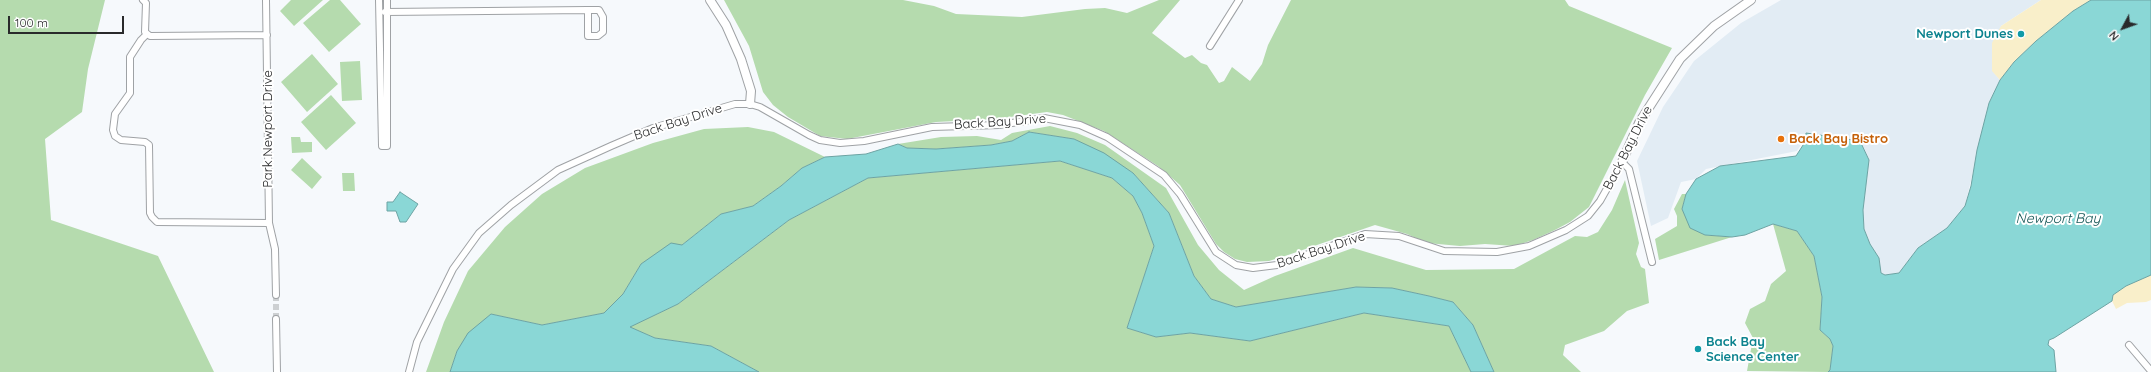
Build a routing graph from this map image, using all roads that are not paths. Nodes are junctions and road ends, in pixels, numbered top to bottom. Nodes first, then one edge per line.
1 (143, 0) edge
2 (266, 0) edge
3 (379, 0) edge
4 (387, 0) edge
5 (710, 0) edge
6 (1239, 0) edge
7 (1751, 0) edge
8 (588, 10) junction
9 (379, 12) junction
10 (387, 12) junction
11 (147, 34) junction
12 (267, 35) junction
13 (1210, 46) dead end
14 (750, 104) junction
15 (1622, 162) junction
16 (269, 223) junction
17 (1652, 262) dead end
18 (276, 295) tunnel mouth
19 (276, 319) tunnel mouth
20 (2129, 345) dead end
21 (2151, 371) edge
22 (277, 372) edge
23 (409, 372) edge

1 - 11 street
2 - 12 street, Park Newport Drive
3 - 9 street
4 - 10 street
5 - 14 street
6 - 13 street
7 - 15 street, Back Bay Drive
8 - 8 street
8 - 10 street
9 - 10 street
9 - 10 street
11 - 12 street
11 - 16 street
12 - 16 street, Park Newport Drive
14 - 15 street, Back Bay Drive
14 - 23 street, Back Bay Drive
15 - 17 street
16 - 18 street, Park Newport Drive
19 - 22 street
20 - 21 street

